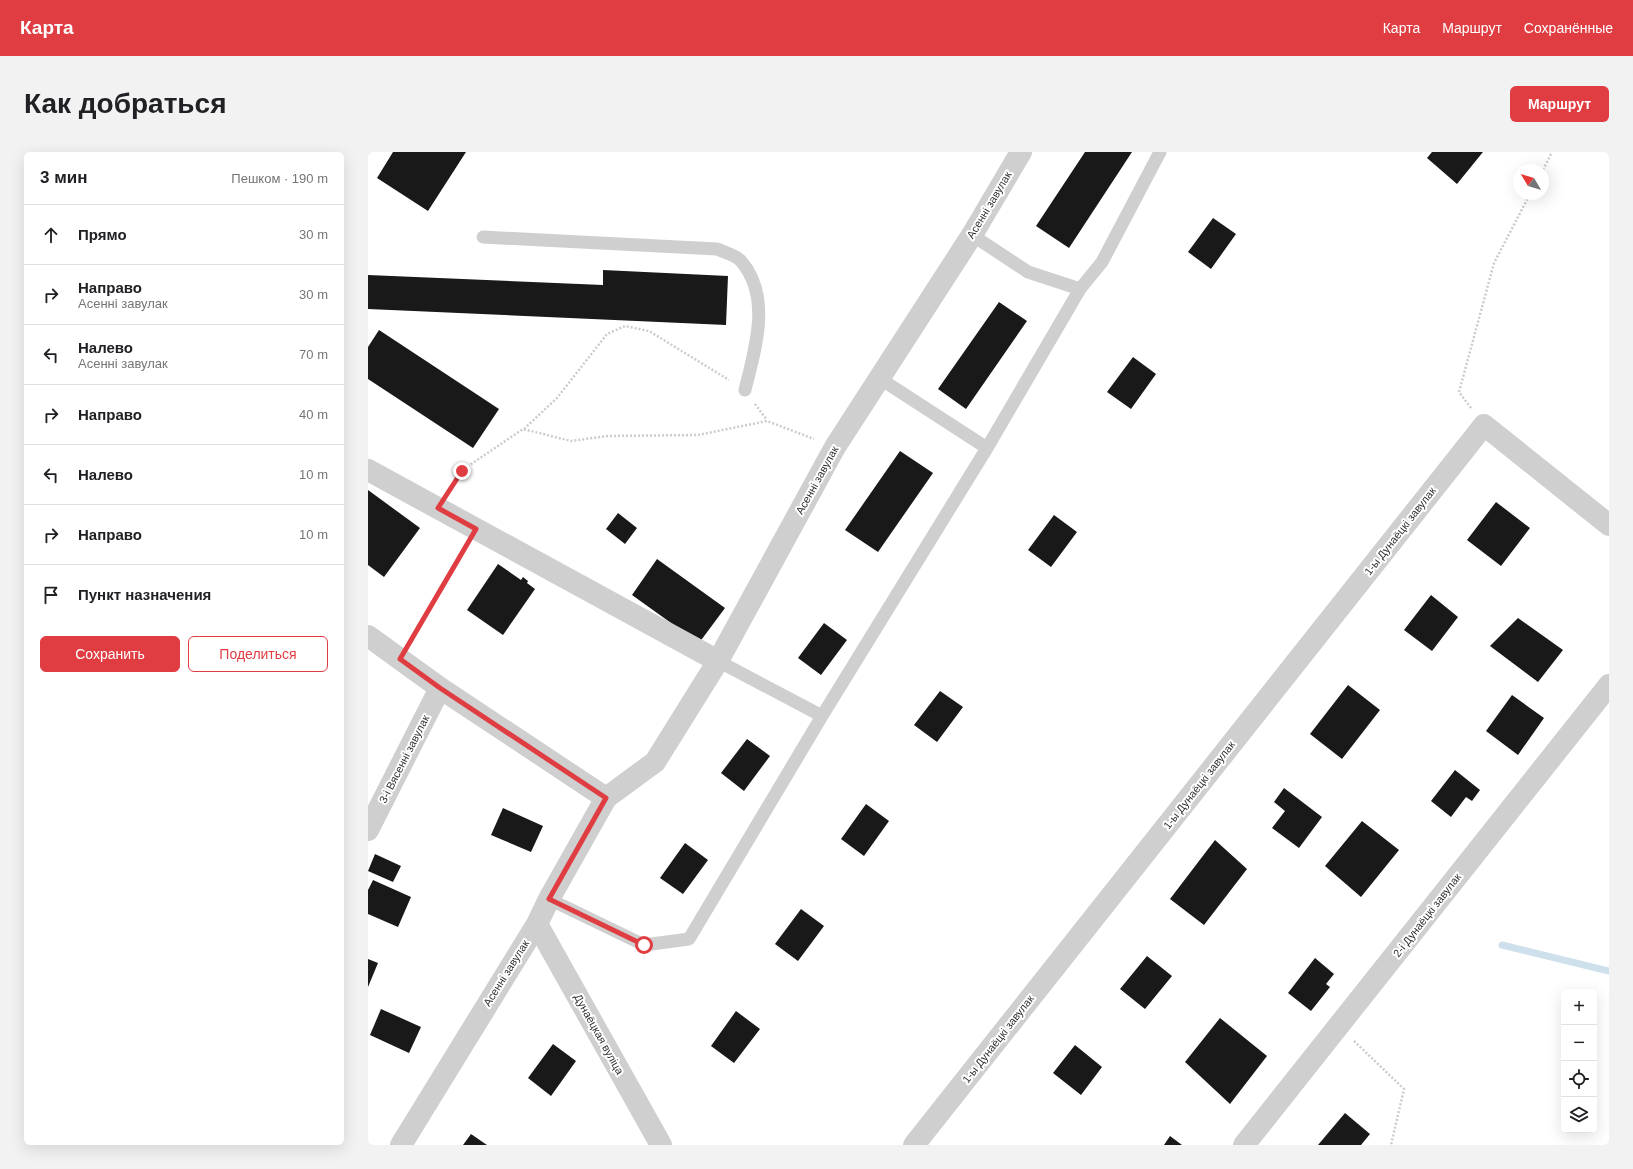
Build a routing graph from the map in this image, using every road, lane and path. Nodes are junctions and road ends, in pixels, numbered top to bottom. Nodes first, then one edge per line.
1 (1022, 152) edge
2 (1160, 152) edge
3 (1552, 152) edge
4 (1546, 164) edge
5 (1527, 200) edge
6 (972, 235) junction
7 (484, 237) dead end
8 (1080, 289) junction
9 (879, 378) junction
10 (744, 390) junction
11 (767, 421) junction
12 (1484, 425) junction
13 (523, 429) junction
14 (835, 447) junction
15 (987, 448) junction
16 (368, 470) edge
17 (438, 508) junction
18 (1609, 525) edge
19 (476, 529) junction
20 (368, 636) edge
21 (400, 659) junction
22 (718, 660) junction
23 (1609, 685) edge
24 (440, 688) junction
25 (822, 716) junction
26 (606, 798) junction
27 (368, 830) edge
28 (549, 899) junction
29 (537, 924) junction
30 (1339, 1026) junction
31 (401, 1145) edge
32 (661, 1145) edge
33 (914, 1145) edge
34 (1244, 1145) edge
35 (1391, 1145) edge

1 - 6 street, Асенні завулак
2 - 8 lane
3 - 4 path
5 - 12 path
6 - 8 lane
6 - 9 street, Асенні завулак
7 - 10 lane
8 - 15 lane
9 - 14 street, Асенні завулак
9 - 15 lane
10 - 11 path
10 - 13 path
11 - 13 path
11 - 14 path
12 - 18 street
12 - 33 street, 1-ы Дунаёцкі завулак
13 - 17 path
14 - 22 street, Асенні завулак
15 - 25 lane
16 - 17 street
17 - 19 street
19 - 21 path
19 - 22 street
20 - 21 street
21 - 24 street
22 - 25 lane
22 - 26 street, Асенні завулак
23 - 30 street, 2-і Дунаёцкі завулак
24 - 26 street
24 - 27 street, 3-і Вясенні завулак
25 - 28 lane
26 - 28 street, Асенні завулак
28 - 29 street, Асенні завулак
29 - 31 street, Асенні завулак
29 - 32 street, Дунаёцкая вуліца
30 - 34 street, 2-і Дунаёцкі завулак
30 - 35 path

